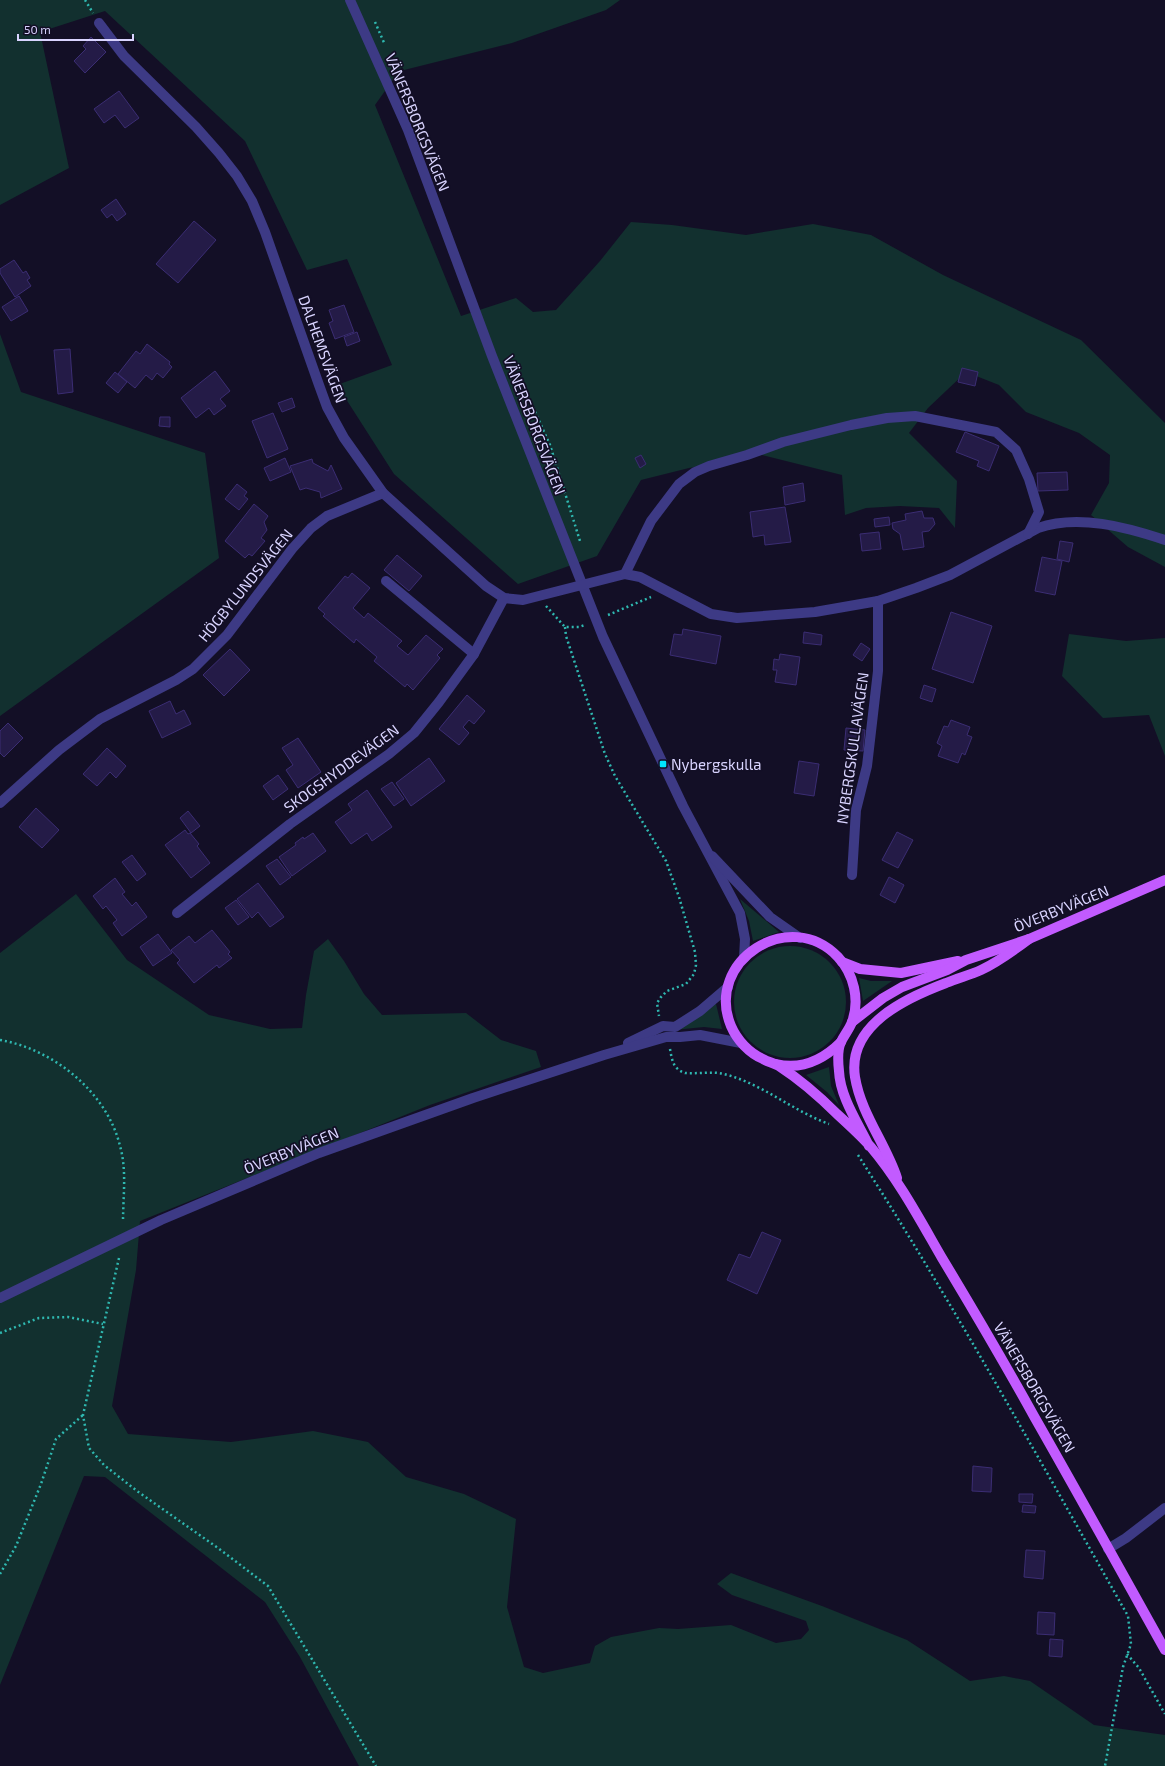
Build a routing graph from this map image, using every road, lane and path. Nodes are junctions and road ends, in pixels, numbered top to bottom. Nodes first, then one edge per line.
1 (350, 0) edge
2 (99, 23) dead end
3 (383, 493) junction
4 (1028, 534) junction
5 (1165, 540) edge
6 (625, 574) junction
7 (386, 581) dead end
8 (582, 585) junction
9 (504, 598) junction
10 (878, 601) junction
11 (565, 627) dead end
12 (474, 654) junction
13 (0, 803) edge
14 (709, 853) junction
15 (852, 875) dead end
16 (1165, 880) edge
17 (177, 913) dead end
18 (800, 938) junction
19 (1029, 939) junction
20 (744, 958) junction
21 (966, 960) junction
22 (842, 962) junction
23 (728, 987) junction
24 (852, 1022) junction
25 (663, 1026) junction
26 (666, 1037) junction
27 (0, 1040) edge
28 (741, 1042) junction
29 (841, 1042) junction
30 (604, 1055) junction
31 (776, 1064) junction
32 (834, 1126) dead end
33 (869, 1146) junction
34 (856, 1151) dead end
35 (899, 1186) junction
36 (123, 1222) dead end
37 (119, 1258) dead end
38 (0, 1298) edge
39 (103, 1324) junction
40 (0, 1333) edge
41 (83, 1415) junction
42 (1165, 1508) edge
43 (1108, 1549) junction
44 (0, 1574) edge
45 (1165, 1650) edge
46 (1127, 1654) junction
47 (1165, 1714) edge
48 (376, 1766) edge
49 (1105, 1766) edge

1 - 8 street, VÄNERSBORGSVÄGEN
2 - 3 street, DALHEMSVÄGEN
3 - 9 street, DALHEMSVÄGEN
3 - 13 street, HÖGBYLUNDSVÄGEN
4 - 5 street
4 - 6 street
4 - 10 street
6 - 8 street
6 - 10 street
7 - 12 street
8 - 9 street, DALHEMSVÄGEN
8 - 14 street, VÄNERSBORGSVÄGEN
9 - 12 street, SKOGSHYDDEVÄGEN
10 - 15 street, NYBERGSKULLAVÄGEN
11 - 25 path
12 - 17 street, SKOGSHYDDEVÄGEN
14 - 18 street, VÄNERSBORGSVÄGEN
14 - 20 street, VÄNERSBORGSVÄGEN
16 - 19 main road, ÖVERBYVÄGEN
18 - 20 main road
18 - 22 main road, VÄNERSBORGSVÄGEN
19 - 21 main road, ÖVERBYVÄGEN
19 - 35 main road
20 - 23 main road, VÄNERSBORGSVÄGEN
21 - 22 main road, ÖVERBYVÄGEN
21 - 24 main road, ÖVERBYVÄGEN
22 - 24 main road, VÄNERSBORGSVÄGEN
23 - 25 street, ÖVERBYVÄGEN
23 - 28 main road, VÄNERSBORGSVÄGEN
24 - 29 main road, VÄNERSBORGSVÄGEN
25 - 30 street, ÖVERBYVÄGEN
26 - 28 street, ÖVERBYVÄGEN
26 - 30 street, ÖVERBYVÄGEN
26 - 32 path
27 - 36 path
28 - 31 main road, VÄNERSBORGSVÄGEN
29 - 31 main road
29 - 33 main road, VÄNERSBORGSVÄGEN
30 - 38 street, ÖVERBYVÄGEN
31 - 33 main road, VÄNERSBORGSVÄGEN
33 - 35 main road, VÄNERSBORGSVÄGEN
34 - 46 path
35 - 43 main road, VÄNERSBORGSVÄGEN
37 - 39 path
39 - 40 path
39 - 41 path
41 - 44 path
41 - 48 path
42 - 43 street
43 - 45 main road, VÄNERSBORGSVÄGEN
46 - 47 path
46 - 49 path

